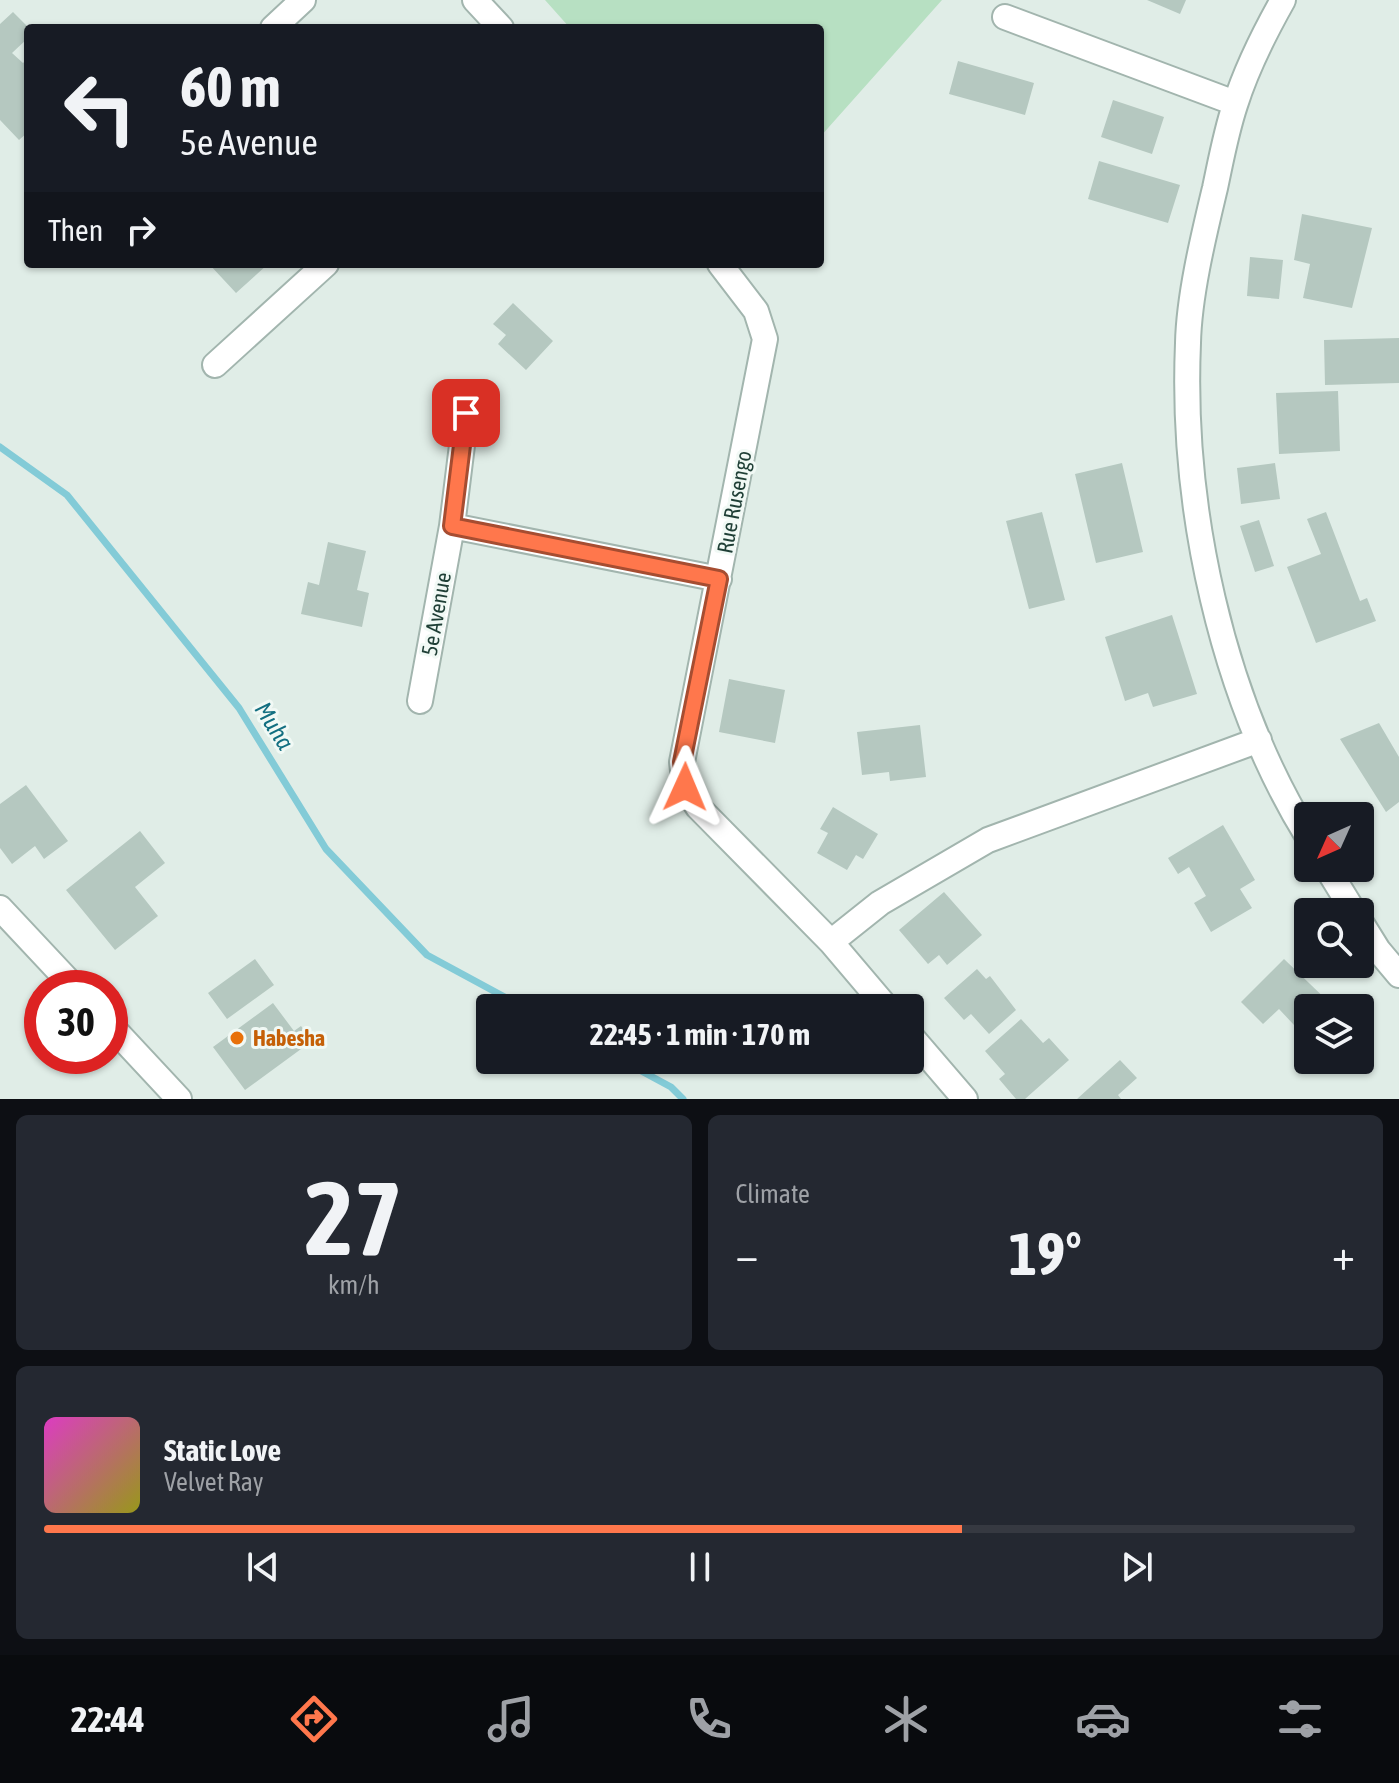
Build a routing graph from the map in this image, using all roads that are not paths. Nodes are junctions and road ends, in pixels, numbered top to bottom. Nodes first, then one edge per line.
1 (303, 0) edge
2 (475, 0) edge
3 (1283, 0) edge
4 (1005, 17) dead end
5 (277, 24) edge
6 (497, 24) edge
7 (1235, 103) junction
8 (322, 268) edge
9 (723, 268) edge
10 (215, 365) dead end
11 (466, 413) dead end
12 (452, 526) junction
13 (719, 579) junction
14 (420, 701) dead end
15 (1259, 740) junction
16 (1294, 809) edge
17 (0, 908) edge
18 (1374, 940) edge
19 (831, 942) junction
20 (58, 970) edge
21 (1399, 975) edge
22 (875, 994) edge
23 (128, 1044) edge
24 (924, 1051) edge
25 (179, 1099) edge
26 (965, 1099) edge

1 - 5 street
2 - 6 street
3 - 7 street
4 - 7 street
7 - 15 street
8 - 10 street
9 - 13 street, Rue Rusengo
11 - 12 street, 5e Avenue
12 - 13 street
12 - 14 street, 5e Avenue
13 - 19 street, Rue Rusengo
15 - 16 street
15 - 19 street
17 - 20 street
18 - 21 street
19 - 22 street, Rue Rusengo
23 - 25 street
24 - 26 street

